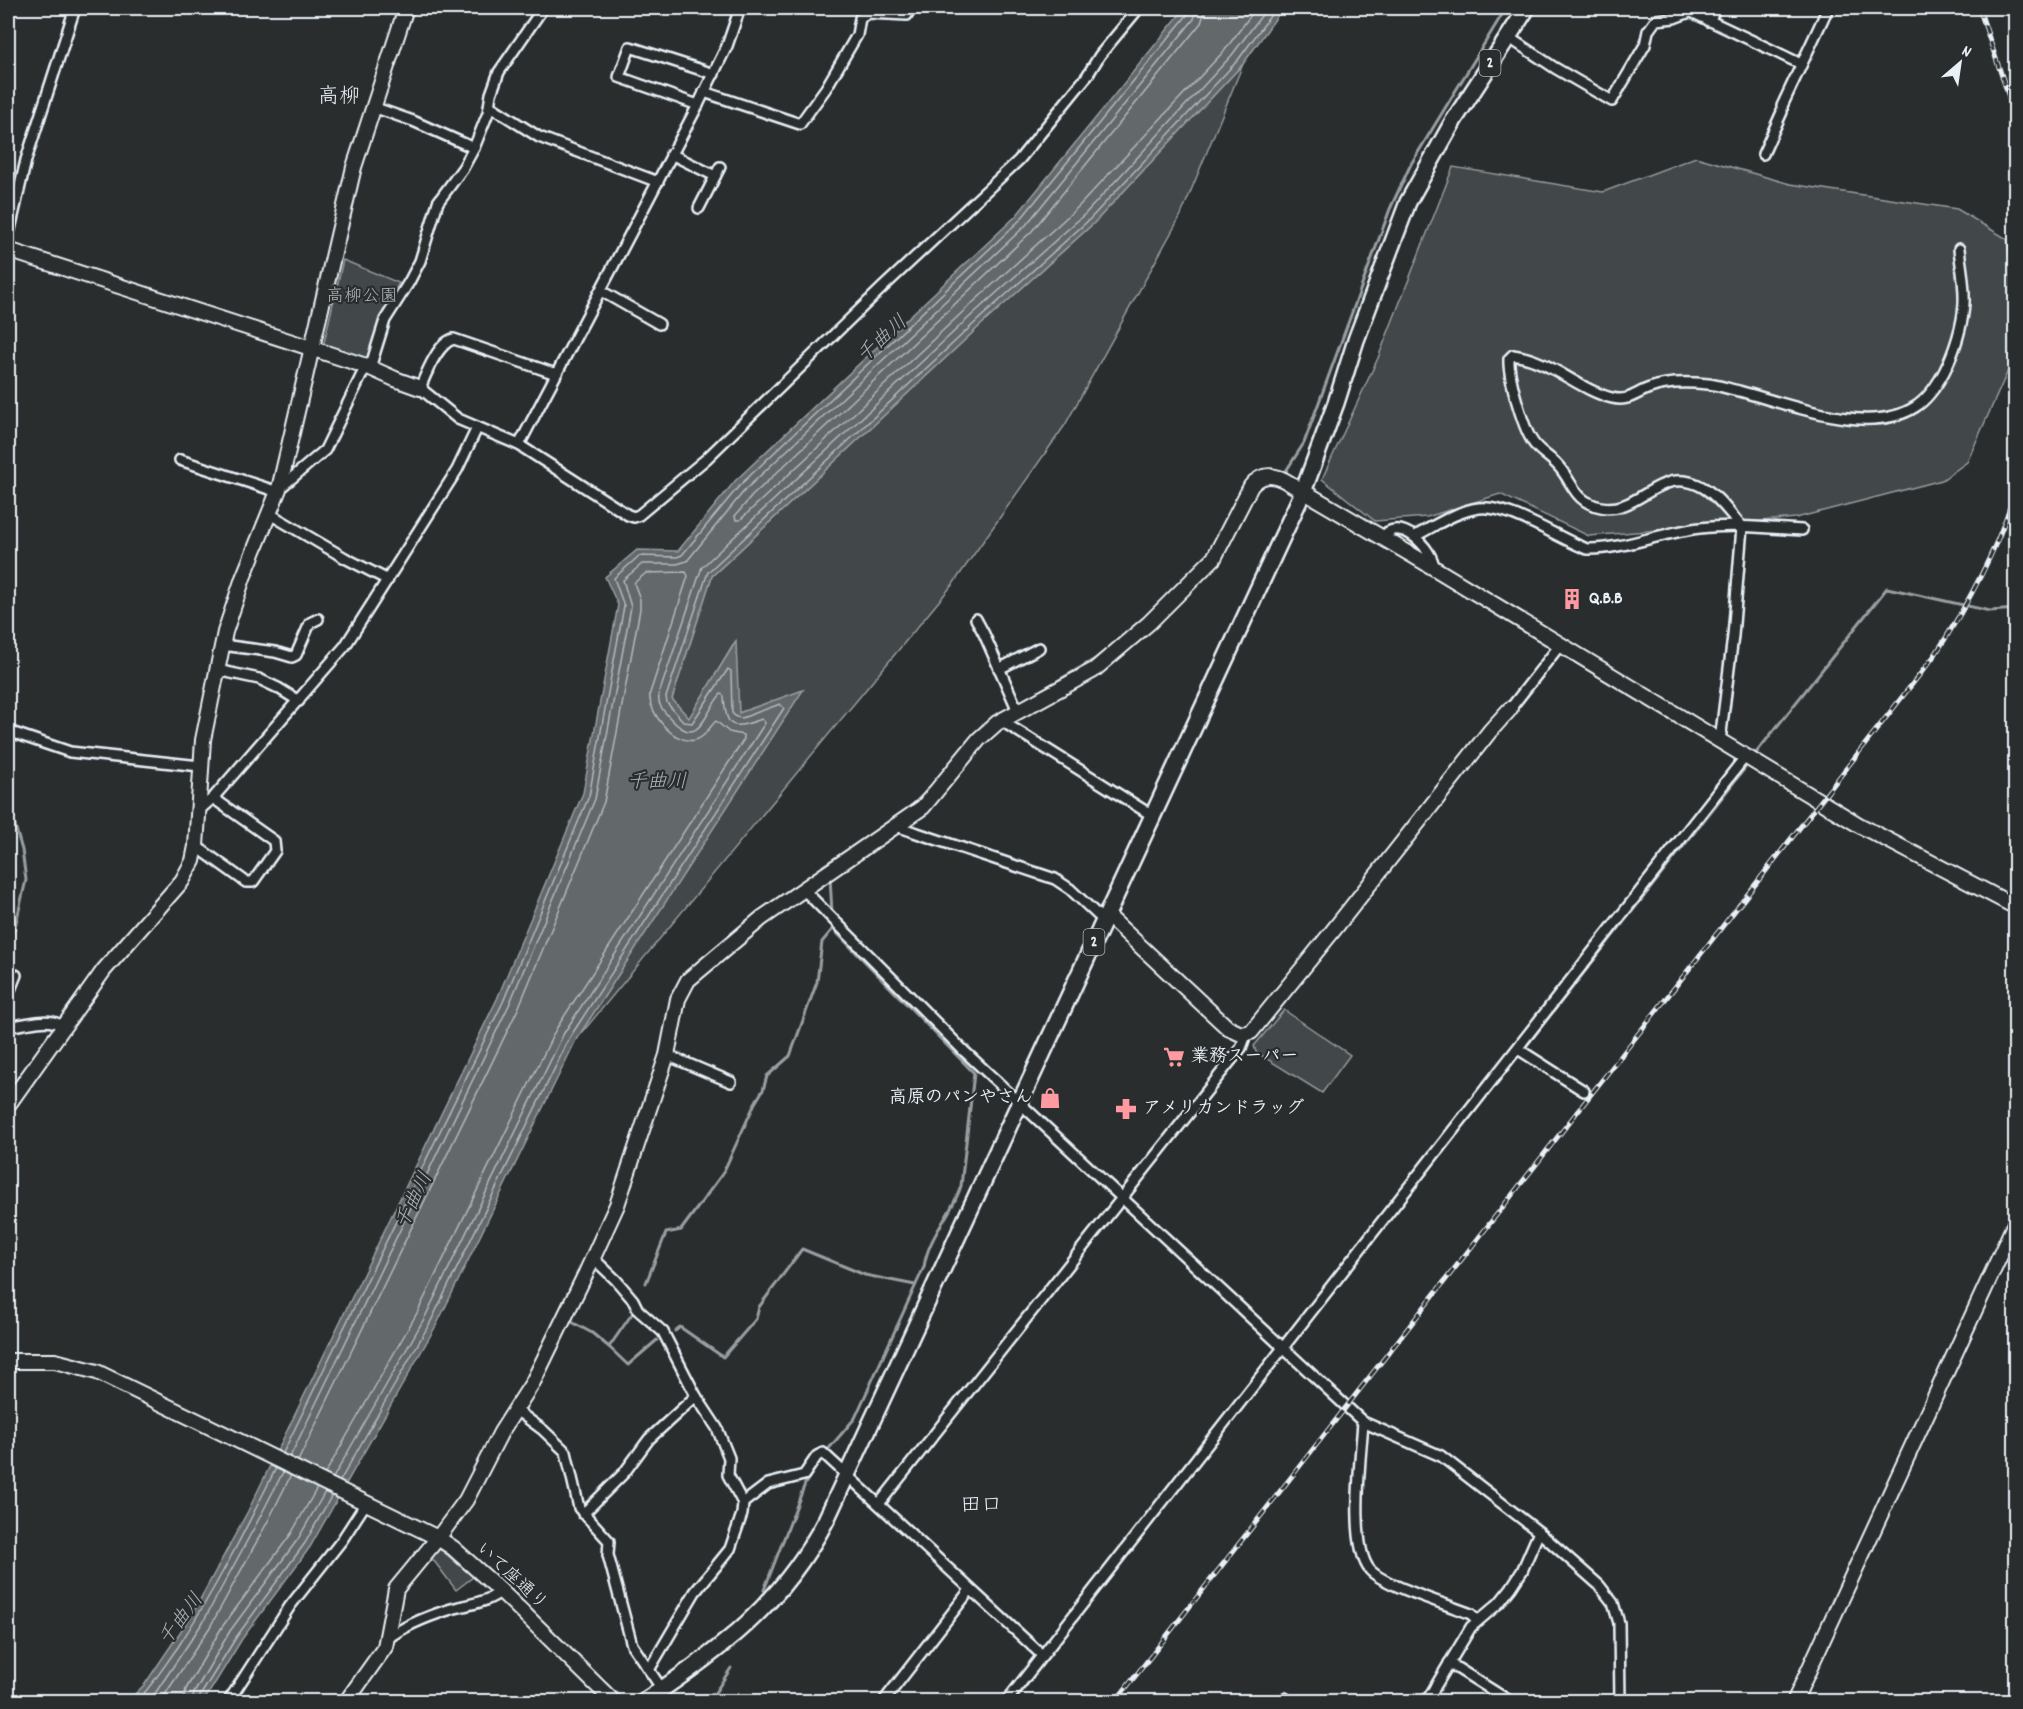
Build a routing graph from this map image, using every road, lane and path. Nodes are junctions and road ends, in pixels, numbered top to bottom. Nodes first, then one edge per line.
1 (75, 8) edge
2 (406, 8) edge
3 (543, 8) edge
4 (740, 8) edge
5 (910, 8) edge
6 (1140, 8) edge
7 (1527, 8) edge
8 (1716, 8) edge
9 (1828, 8) edge
10 (1686, 10) edge
11 (1709, 21) junction
12 (1508, 37) junction
13 (1801, 64) junction
14 (714, 74) junction
15 (704, 92) junction
16 (698, 105) junction
17 (490, 106) junction
18 (373, 107) junction
19 (474, 148) junction
20 (671, 154) junction
21 (1763, 154) dead end
22 (720, 167) dead end
23 (715, 177) junction
24 (657, 182) junction
25 (699, 208) dead end
26 (8, 238) edge
27 (1959, 249) dead end
28 (8, 250) edge
29 (601, 291) junction
30 (659, 324) dead end
31 (312, 349) junction
32 (368, 367) junction
33 (556, 374) junction
34 (420, 388) junction
35 (477, 428) junction
36 (519, 445) junction
37 (180, 460) dead end
38 (279, 489) junction
39 (1303, 492) junction
40 (270, 514) junction
41 (1742, 527) junction
42 (1802, 530) dead end
43 (1415, 536) junction
44 (1382, 538) junction
45 (1434, 568) junction
46 (388, 580) junction
47 (976, 619) dead end
48 (318, 620) dead end
49 (222, 645) junction
50 (1560, 645) junction
51 (1040, 648) dead end
52 (999, 669) junction
53 (217, 670) junction
54 (299, 701) junction
55 (1510, 710) joint
56 (1018, 711) junction
57 (1005, 718) junction
58 (8, 731) edge
59 (1720, 741) junction
60 (1745, 757) junction
61 (200, 766) junction
62 (213, 798) junction
63 (198, 811) junction
64 (1153, 816) junction
65 (896, 825) junction
66 (196, 846) junction
67 (803, 889) junction
68 (2016, 907) edge
69 (1105, 918) junction
70 (16, 975) dead end
71 (8, 995) edge
72 (62, 1026) junction
73 (8, 1027) edge
74 (1246, 1035) junction
75 (1520, 1051) junction
76 (667, 1055) junction
77 (731, 1082) dead end
78 (1584, 1091) dead end
79 (1020, 1103) junction
80 (8, 1104) edge
81 (1122, 1197) junction
82 (2016, 1221) edge
83 (593, 1258) junction
84 (1283, 1347) junction
85 (8, 1361) edge
86 (696, 1396) junction
87 (516, 1410) junction
88 (1363, 1422) junction
89 (848, 1476) junction
90 (362, 1501) junction
91 (743, 1503) junction
92 (879, 1504) junction
93 (583, 1514) junction
94 (1539, 1532) junction
95 (438, 1538) junction
96 (970, 1590) junction
97 (501, 1591) junction
98 (1477, 1620) junction
99 (387, 1639) junction
100 (1042, 1655) junction
101 (1449, 1663) junction
102 (649, 1670) junction
103 (662, 1689) junction
104 (228, 1701) edge
105 (346, 1701) edge
106 (614, 1701) edge
107 (643, 1701) edge
108 (883, 1701) edge
109 (1006, 1701) edge
110 (1426, 1701) edge
111 (1511, 1701) edge
112 (1620, 1701) edge
113 (1794, 1701) edge

1 - 26 street
2 - 18 street
3 - 17 street
4 - 14 street
5 - 15 street
6 - 36 street
7 - 12 main road, 2
8 - 11 street
9 - 13 street
10 - 11 street
10 - 12 street
11 - 13 street
12 - 39 main road, 2
13 - 21 street
14 - 15 street
14 - 16 street
15 - 16 street
16 - 20 street
17 - 19 street
17 - 24 street
18 - 19 street
18 - 31 street
19 - 32 street
20 - 23 street
20 - 24 street
22 - 23 street
23 - 25 street
24 - 29 street
27 - 41 street
28 - 31 street
29 - 30 street
29 - 33 street
31 - 32 street
31 - 38 street
32 - 34 street
32 - 38 street
33 - 34 street
33 - 36 street
34 - 35 street
35 - 36 street
35 - 46 street
37 - 38 street
38 - 40 street
39 - 44 street
39 - 56 street
39 - 64 main road, 2
40 - 46 street
40 - 49 street
41 - 42 street
41 - 43 street
41 - 59 street
43 - 44 street
43 - 45 street
44 - 45 street
45 - 50 street
46 - 54 street
47 - 52 street
48 - 49 street
49 - 53 street
50 - 55 street
50 - 59 street
51 - 52 street
52 - 56 street
53 - 54 street
53 - 61 street
54 - 62 street
55 - 74 street
56 - 57 street
57 - 64 street
57 - 65 street
58 - 61 street
59 - 60 street
60 - 68 street
60 - 75 street
61 - 63 street
62 - 63 street
62 - 66 street
63 - 66 street
64 - 69 main road, 2
65 - 67 street
65 - 69 street
66 - 72 street
67 - 76 street
67 - 79 street
69 - 74 street
69 - 79 main road, 2
70 - 71 street
72 - 73 street
72 - 80 street
74 - 81 street
75 - 78 street
75 - 84 street
76 - 77 street
76 - 83 street
79 - 81 street
79 - 89 main road, 2
81 - 84 street
81 - 92 street
82 - 113 street
83 - 86 street
83 - 87 street
84 - 88 street
84 - 100 street
85 - 90 street, いて座通り
86 - 91 street
86 - 93 street
87 - 93 street
87 - 95 street
88 - 94 street
88 - 98 street
89 - 91 street
89 - 92 street
89 - 103 main road, 2
90 - 95 street, いて座通り
90 - 104 street
91 - 102 street
92 - 96 street
93 - 102 street
94 - 98 street
94 - 112 street
95 - 97 street, いて座通り
95 - 99 street
96 - 100 street
96 - 108 street
97 - 99 street
97 - 106 street, いて座通り
98 - 101 street
99 - 105 street
100 - 109 street
101 - 110 street
101 - 111 street
102 - 103 street
103 - 107 main road, 2

